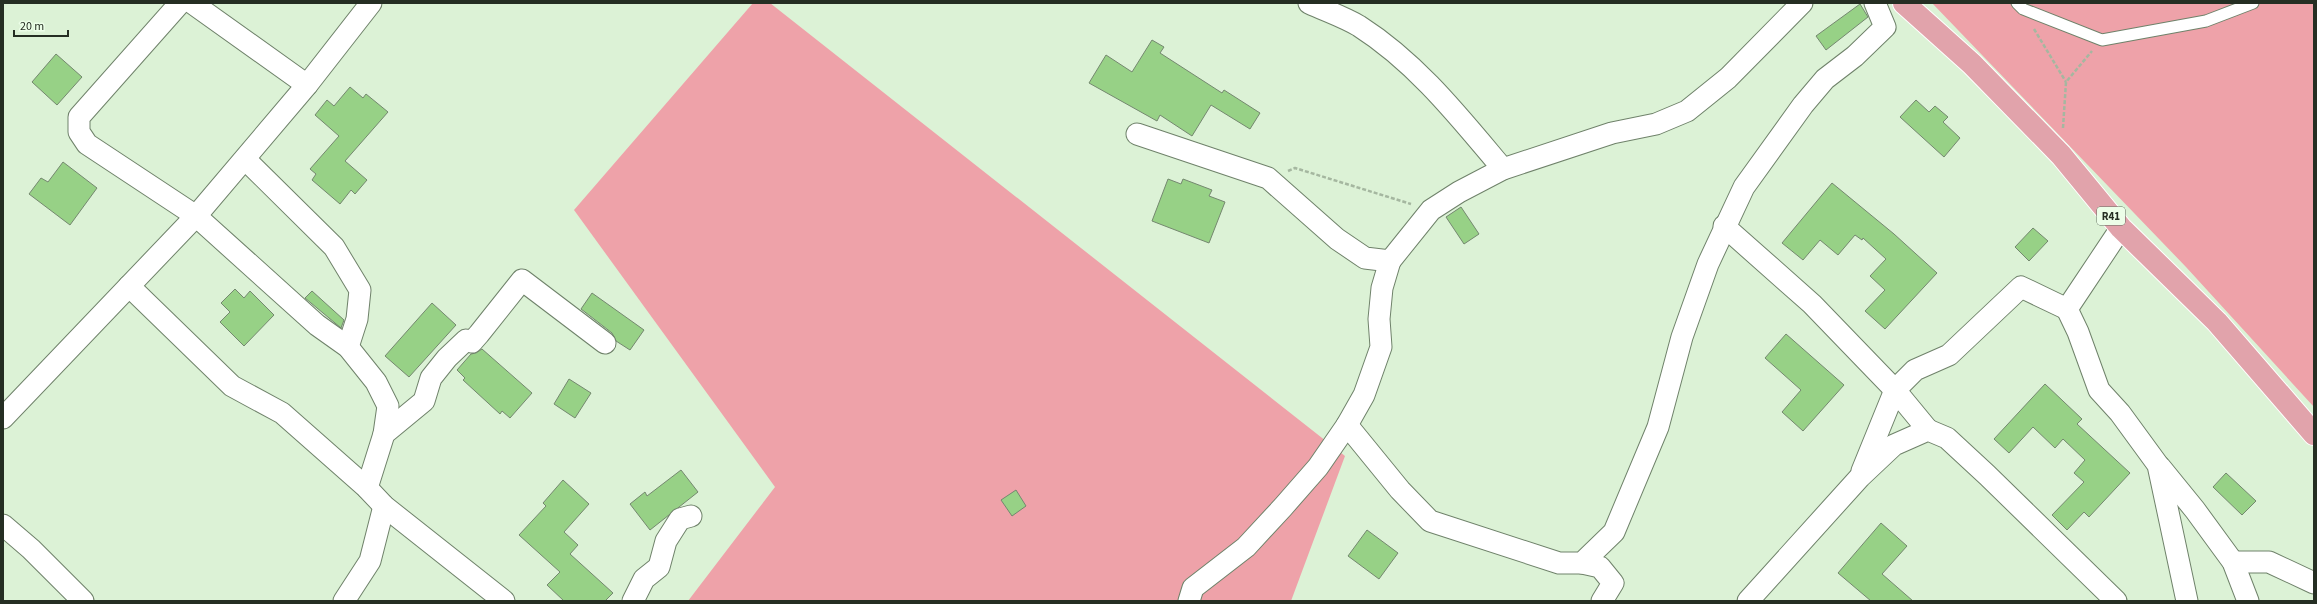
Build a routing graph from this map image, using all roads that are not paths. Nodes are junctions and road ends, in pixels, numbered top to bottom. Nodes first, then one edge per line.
1 (180, 3) edge
2 (192, 3) edge
3 (371, 3) edge
4 (1309, 3) edge
5 (1802, 3) edge
6 (1875, 3) edge
7 (1904, 3) edge
8 (2254, 3) edge
9 (2020, 6) edge
10 (307, 85) junction
11 (1137, 134) dead end
12 (245, 159) junction
13 (1503, 169) junction
14 (196, 216) junction
15 (1724, 226) junction
16 (2121, 228) junction
17 (1390, 261) junction
18 (129, 286) junction
19 (2068, 308) junction
20 (605, 343) dead end
21 (348, 347) junction
22 (1894, 390) junction
23 (3, 418) edge
24 (1347, 425) junction
25 (1928, 430) junction
26 (384, 434) junction
27 (2314, 434) edge
28 (2158, 465) junction
29 (1860, 477) junction
30 (367, 488) junction
31 (384, 506) junction
32 (691, 516) dead end
33 (3, 525) edge
34 (2233, 562) junction
35 (1582, 563) junction
36 (2314, 583) edge
37 (83, 601) edge
38 (344, 601) edge
39 (504, 601) edge
40 (633, 601) edge
41 (1189, 601) edge
42 (1602, 601) edge
43 (1748, 601) edge
44 (2116, 601) edge
45 (2187, 601) edge
46 (2248, 601) edge

1 - 14 street
2 - 10 street
3 - 10 street
4 - 13 street
5 - 13 street
6 - 15 street
7 - 16 main road, R41
8 - 9 lane
10 - 12 street
11 - 17 street
12 - 14 street
12 - 21 street
13 - 17 street
14 - 18 street
14 - 21 street
15 - 22 street
15 - 35 street
16 - 19 street
16 - 27 main road, R41
17 - 24 street
18 - 23 street
18 - 30 street
19 - 22 street
19 - 28 street
20 - 26 street
21 - 26 street
22 - 25 street
22 - 29 street
24 - 35 street
24 - 41 street
25 - 29 street
25 - 44 street
26 - 30 street
28 - 34 street
28 - 45 street
29 - 43 street
30 - 31 street
31 - 38 street
31 - 39 street
32 - 40 street
33 - 37 street
34 - 36 street
34 - 46 street
35 - 42 street

